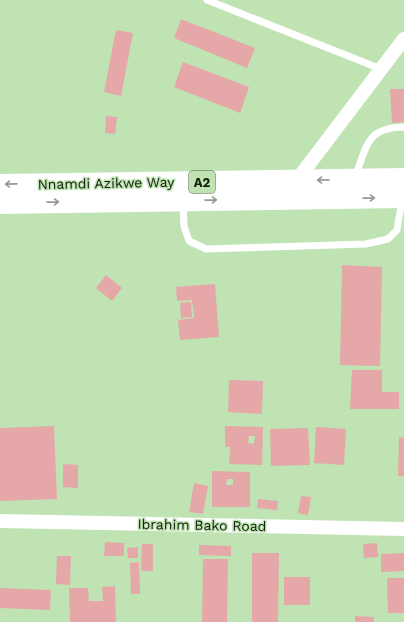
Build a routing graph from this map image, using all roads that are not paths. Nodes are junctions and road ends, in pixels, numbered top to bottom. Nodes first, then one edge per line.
1 (207, 0) edge
2 (404, 39) edge
3 (381, 69) junction
4 (404, 127) edge
5 (354, 179) junction
6 (297, 180) junction
7 (0, 184) edge
8 (183, 191) junction
9 (404, 191) edge
10 (0, 203) edge
11 (0, 521) edge
12 (404, 529) edge

1 - 3 lane
2 - 3 street
3 - 6 street
4 - 5 lane
5 -> 6 highway, Nnamdi Azikwe Way / A2
5 - 9 highway, Nnamdi Azikwe Way / A2
6 - 8 highway, Nnamdi Azikwe Way / A2
8 -> 7 highway, Nnamdi Azikwe Way / A2
8 -> 9 highway, Nnamdi Azikwe Way / A2
8 - 9 lane
10 -> 8 highway, Nnamdi Azikwe Way / A2
11 - 12 street, Ibrahim Bako Road

